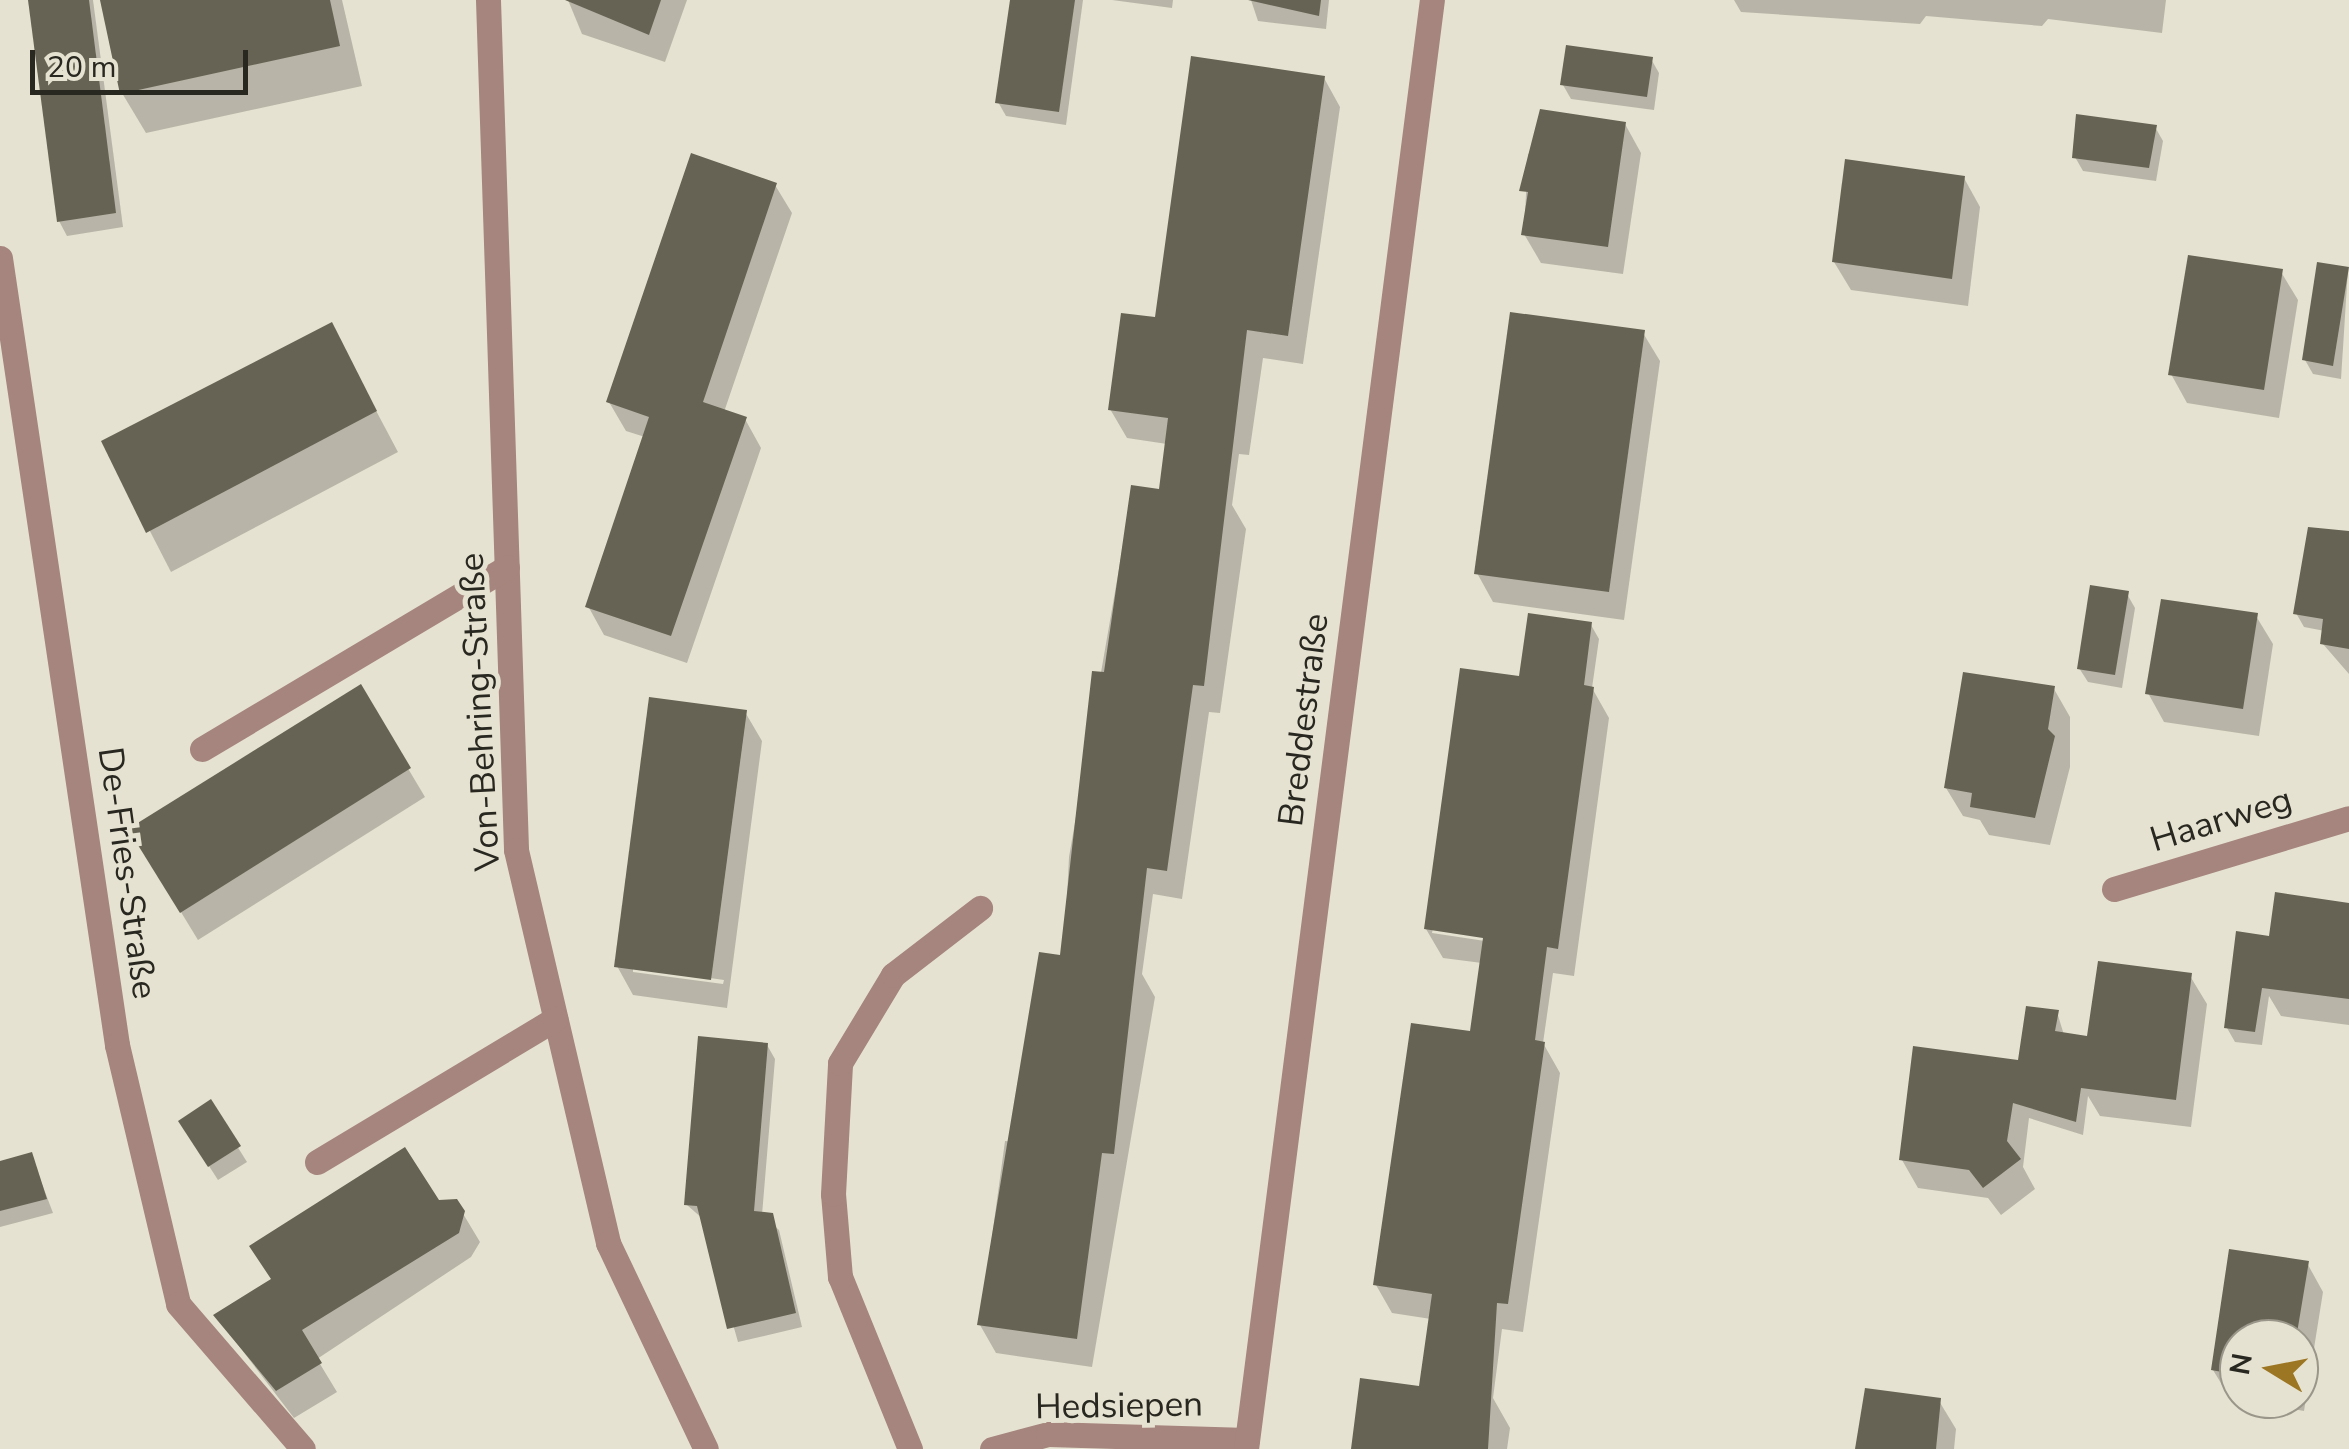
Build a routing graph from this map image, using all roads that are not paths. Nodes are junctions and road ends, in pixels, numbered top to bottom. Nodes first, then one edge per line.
1 (488, 0) edge
2 (1432, 0) edge
3 (0, 258) edge
4 (507, 567) junction
5 (202, 749) dead end
6 (2349, 818) edge
7 (2114, 890) dead end
8 (980, 908) dead end
9 (556, 1019) junction
10 (317, 1162) dead end
11 (1247, 1444) edge
12 (303, 1449) edge
13 (706, 1449) edge
14 (910, 1449) edge
15 (992, 1449) edge

1 - 4 street, Von-Behring-Straße
2 - 11 street, Breddestraße
3 - 12 street, De-Fries-Straße
4 - 5 street
4 - 9 street, Von-Behring-Straße
6 - 7 street, Haarweg
8 - 14 street
9 - 10 street
9 - 13 street, Von-Behring-Straße
11 - 15 street, Hedsiepen

